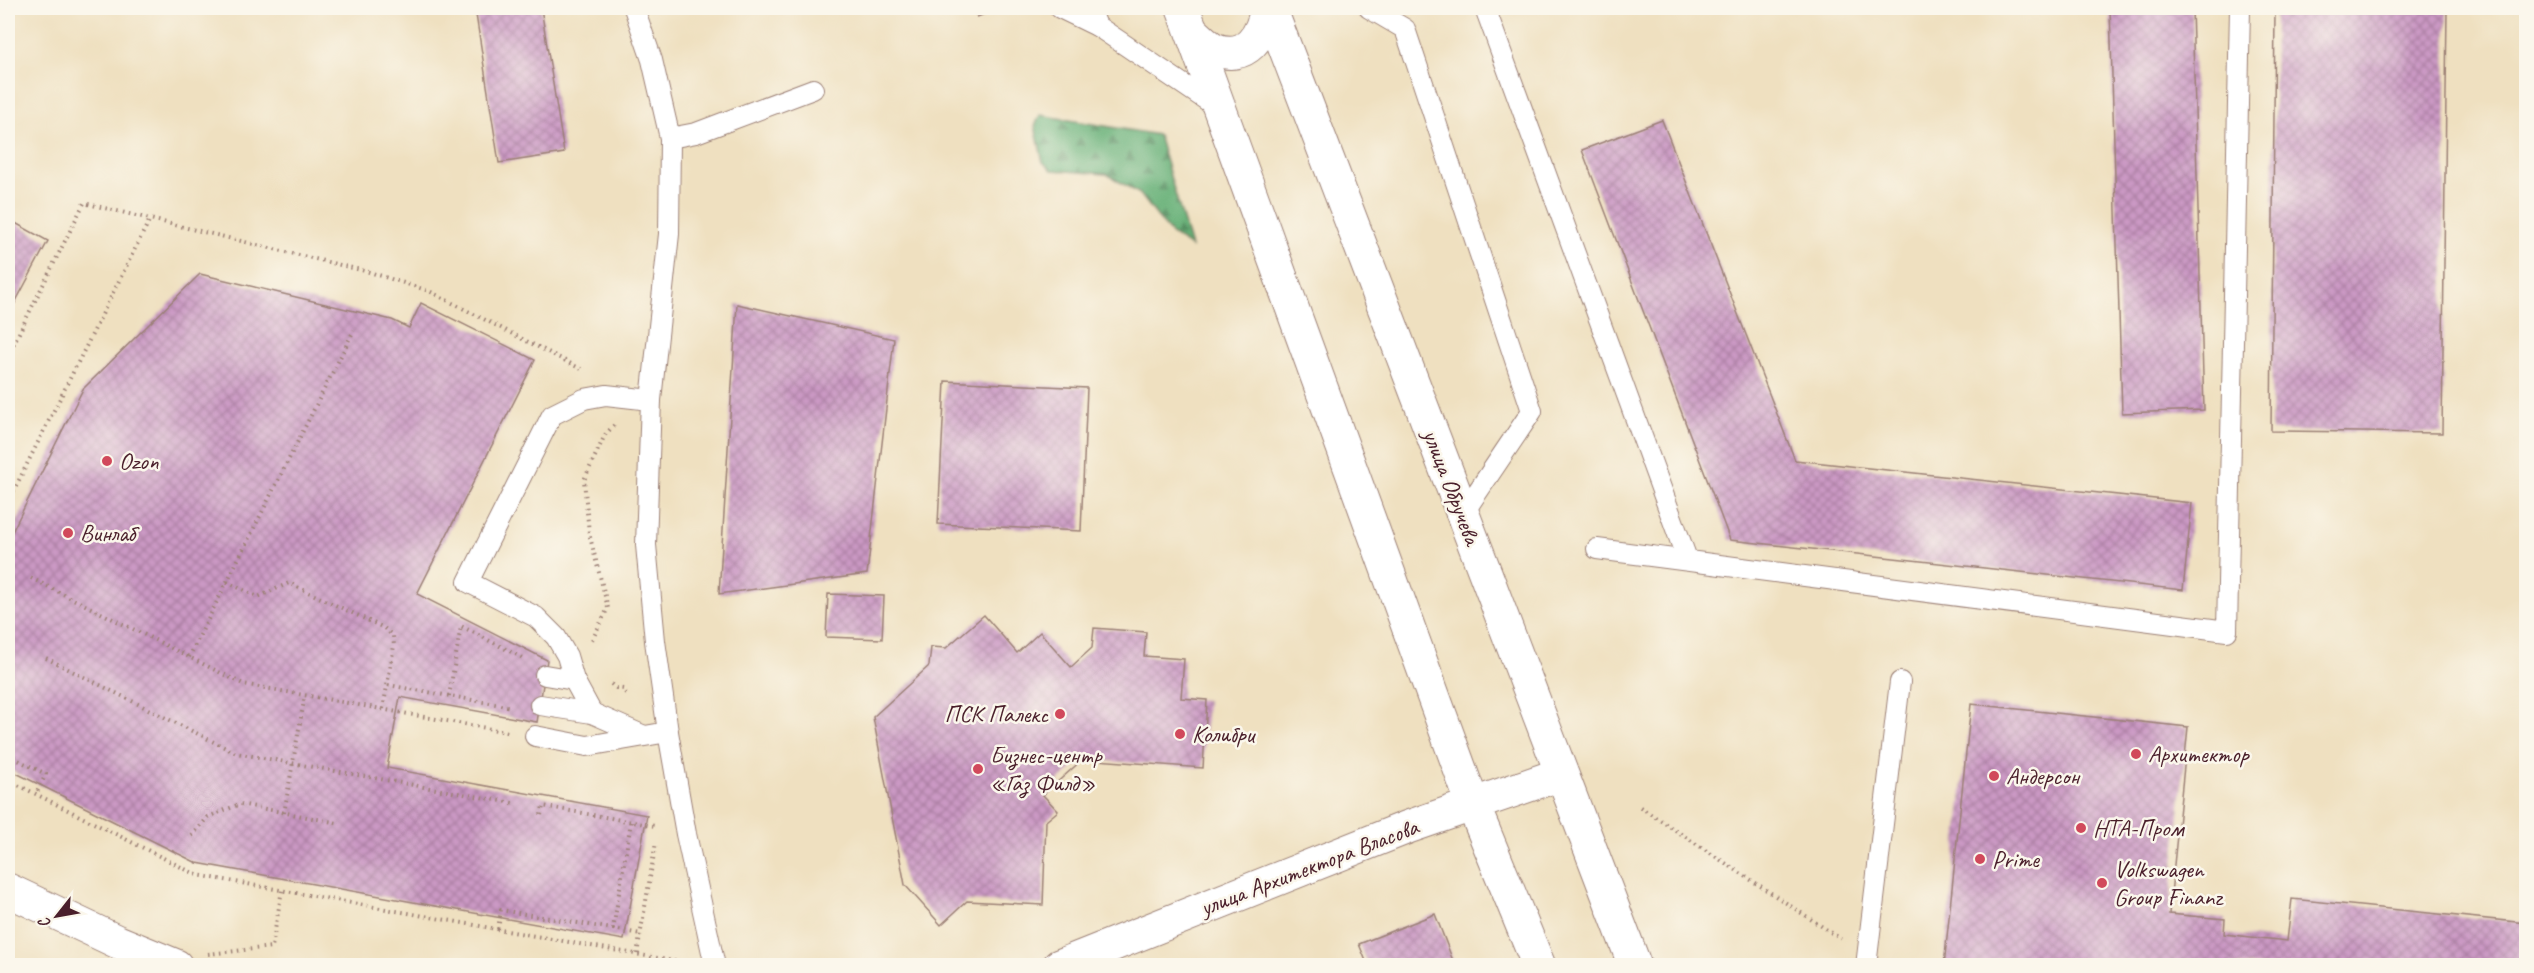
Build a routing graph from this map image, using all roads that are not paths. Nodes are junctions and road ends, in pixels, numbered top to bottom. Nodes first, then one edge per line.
1 (634, 8) edge
2 (1060, 8) edge
3 (1268, 8) edge
4 (1369, 8) edge
5 (1485, 8) edge
6 (2240, 8) edge
7 (1094, 17) edge
8 (1187, 19) edge
9 (813, 89) dead end
10 (1220, 109) junction
11 (670, 138) junction
12 (651, 400) junction
13 (1462, 514) junction
14 (1597, 549) dead end
15 (1688, 559) junction
16 (545, 675) dead end
17 (574, 680) junction
18 (1900, 682) dead end
19 (540, 705) dead end
20 (592, 713) junction
21 (668, 732) junction
22 (642, 735) junction
23 (535, 736) road end
24 (1560, 774) junction
25 (1473, 805) junction
26 (8, 890) edge
27 (1866, 961) edge
28 (176, 966) edge
29 (715, 966) edge
30 (1059, 966) edge
31 (1539, 966) edge
32 (1635, 966) edge

1 - 11 lane
2 - 7 lane
3 - 8 main road
3 - 13 main road, улица Обручева
4 - 13 lane
5 - 15 lane
6 - 15 lane
7 - 10 lane
8 - 10 main road
9 - 11 lane
10 - 25 main road
11 - 12 lane
12 - 17 lane
12 - 21 lane
13 - 24 main road, улица Обручева
14 - 15 lane
16 - 17 lane
17 - 20 lane
18 - 27 lane
19 - 20 lane
20 - 22 lane
21 - 22 lane
21 - 29 lane
22 - 23 lane
24 - 25 main road, улица Архитектора Власова
24 - 32 main road, улица Обручева
25 - 30 main road, улица Архитектора Власова
25 - 31 main road
26 - 28 main road

